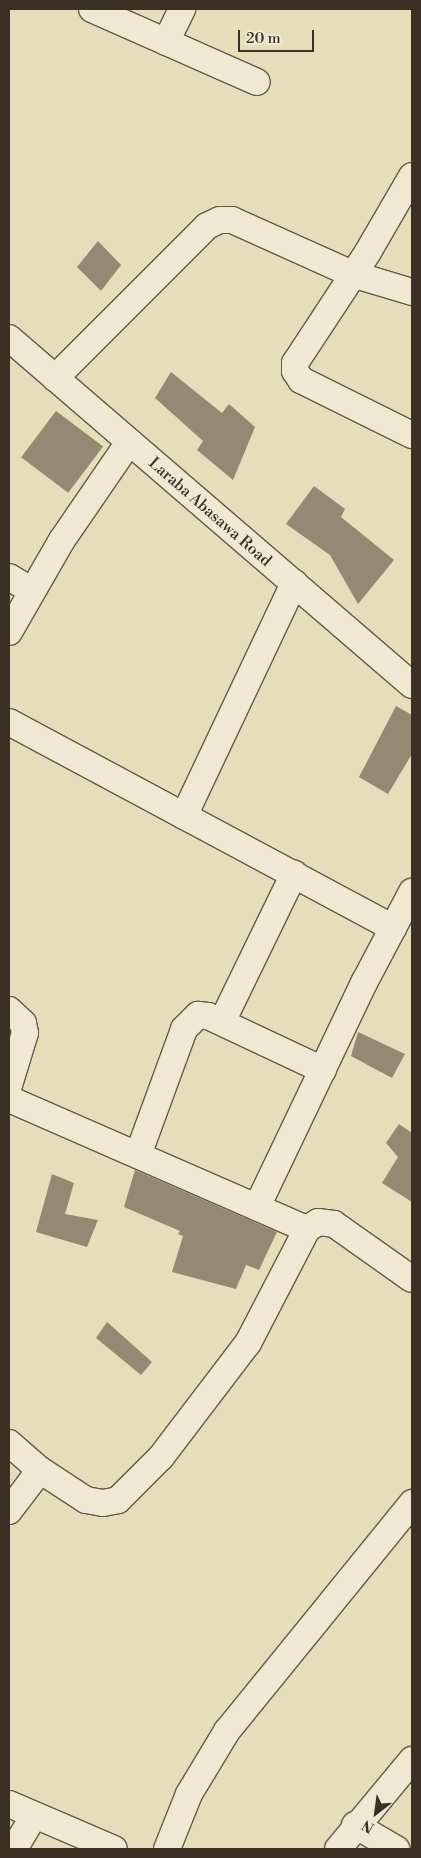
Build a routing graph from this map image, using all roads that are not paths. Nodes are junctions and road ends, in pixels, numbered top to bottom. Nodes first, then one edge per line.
1 (92, 9) edge
2 (182, 9) edge
3 (166, 42) junction
4 (257, 82) dead end
5 (412, 176) edge
6 (352, 274) junction
7 (412, 292) edge
8 (9, 338) edge
9 (55, 378) junction
10 (412, 435) edge
11 (130, 442) junction
12 (9, 577) edge
13 (294, 583) junction
14 (32, 591) junction
15 (9, 632) edge
16 (412, 685) edge
17 (9, 722) edge
18 (184, 816) junction
19 (294, 874) junction
20 (412, 892) edge
21 (393, 928) junction
22 (9, 1010) edge
23 (222, 1022) junction
24 (323, 1070) junction
25 (9, 1085) edge
26 (9, 1099) edge
27 (138, 1155) junction
28 (257, 1207) junction
29 (307, 1229) junction
30 (412, 1278) edge
31 (9, 1443) edge
32 (40, 1470) junction
33 (412, 1503) edge
34 (9, 1511) edge
35 (412, 1760) edge
36 (9, 1804) edge
37 (34, 1816) junction
38 (355, 1825) junction
39 (14, 1849) edge
40 (114, 1849) edge
41 (167, 1849) edge
42 (338, 1849) edge
43 (396, 1849) edge

1 - 3 street
2 - 3 street
3 - 4 street
5 - 6 street
6 - 7 street
6 - 9 street
6 - 10 street
8 - 9 street, Laraba Abasawa Road
9 - 11 street, Laraba Abasawa Road
11 - 13 street, Laraba Abasawa Road
11 - 14 street
12 - 14 street
13 - 16 street, Laraba Abasawa Road
13 - 18 street
14 - 15 street
17 - 18 street
18 - 19 street
19 - 21 street
19 - 23 street
20 - 21 street
21 - 24 street
22 - 25 street
23 - 24 street
23 - 27 street
24 - 28 street
26 - 27 street
27 - 28 street
28 - 29 street
29 - 30 street
29 - 32 street
31 - 32 street
32 - 34 street
33 - 41 street
35 - 38 street
36 - 37 street
37 - 39 street
37 - 40 street
38 - 42 street
38 - 43 street

